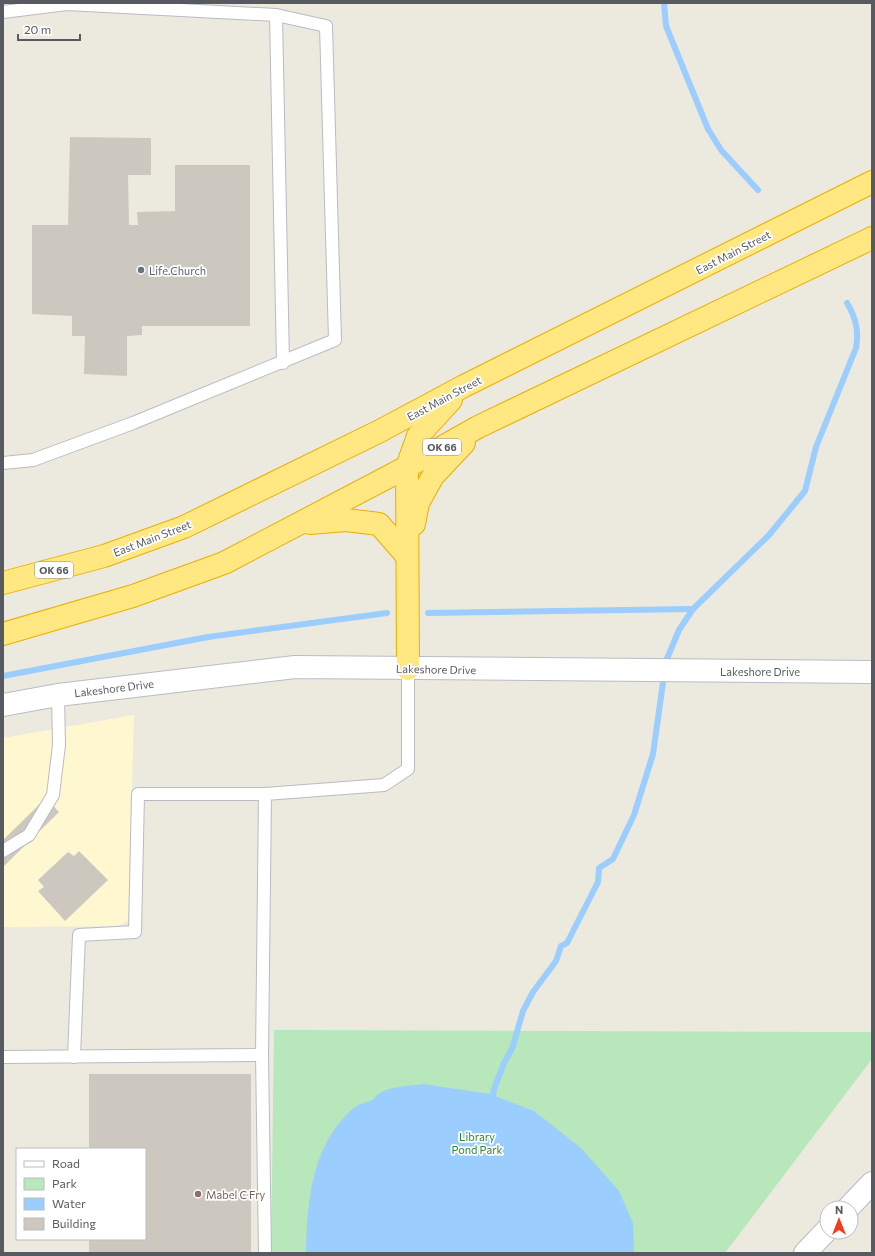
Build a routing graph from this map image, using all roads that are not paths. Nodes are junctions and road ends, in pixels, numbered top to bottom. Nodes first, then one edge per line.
1 (3, 12) edge
2 (276, 15) junction
3 (872, 182) edge
4 (872, 238) edge
5 (283, 363) junction
6 (464, 386) junction
7 (478, 427) junction
8 (3, 463) edge
9 (406, 467) junction
10 (301, 523) junction
11 (407, 556) junction
12 (3, 584) edge
13 (3, 634) edge
14 (408, 668) junction
15 (872, 672) edge
16 (58, 695) junction
17 (3, 705) edge
18 (265, 794) junction
19 (3, 851) edge
20 (262, 1055) junction
21 (3, 1057) edge
22 (74, 1057) junction
23 (872, 1183) edge
24 (856, 1200) edge
25 (819, 1238) edge
26 (266, 1253) edge
27 (805, 1253) edge

1 - 2 lane
2 - 5 lane
2 - 5 lane
3 - 6 highway, East Main Street / OK 66
4 - 7 highway, OK 66
5 - 8 lane
6 - 9 highway
6 - 12 highway, East Main Street / OK 66
7 - 9 highway, OK 66
7 - 11 highway
9 - 10 highway, OK 66
9 - 11 highway
10 - 11 highway
10 - 13 highway, OK 66
11 - 14 highway
14 - 15 street, Lakeshore Drive
14 - 16 street, Lakeshore Drive
14 - 18 lane
16 - 17 street, Lakeshore Drive
16 - 19 lane
18 - 20 lane
18 - 22 lane
20 - 22 lane
20 - 26 lane
21 - 22 lane
23 - 24 street
25 - 27 street

